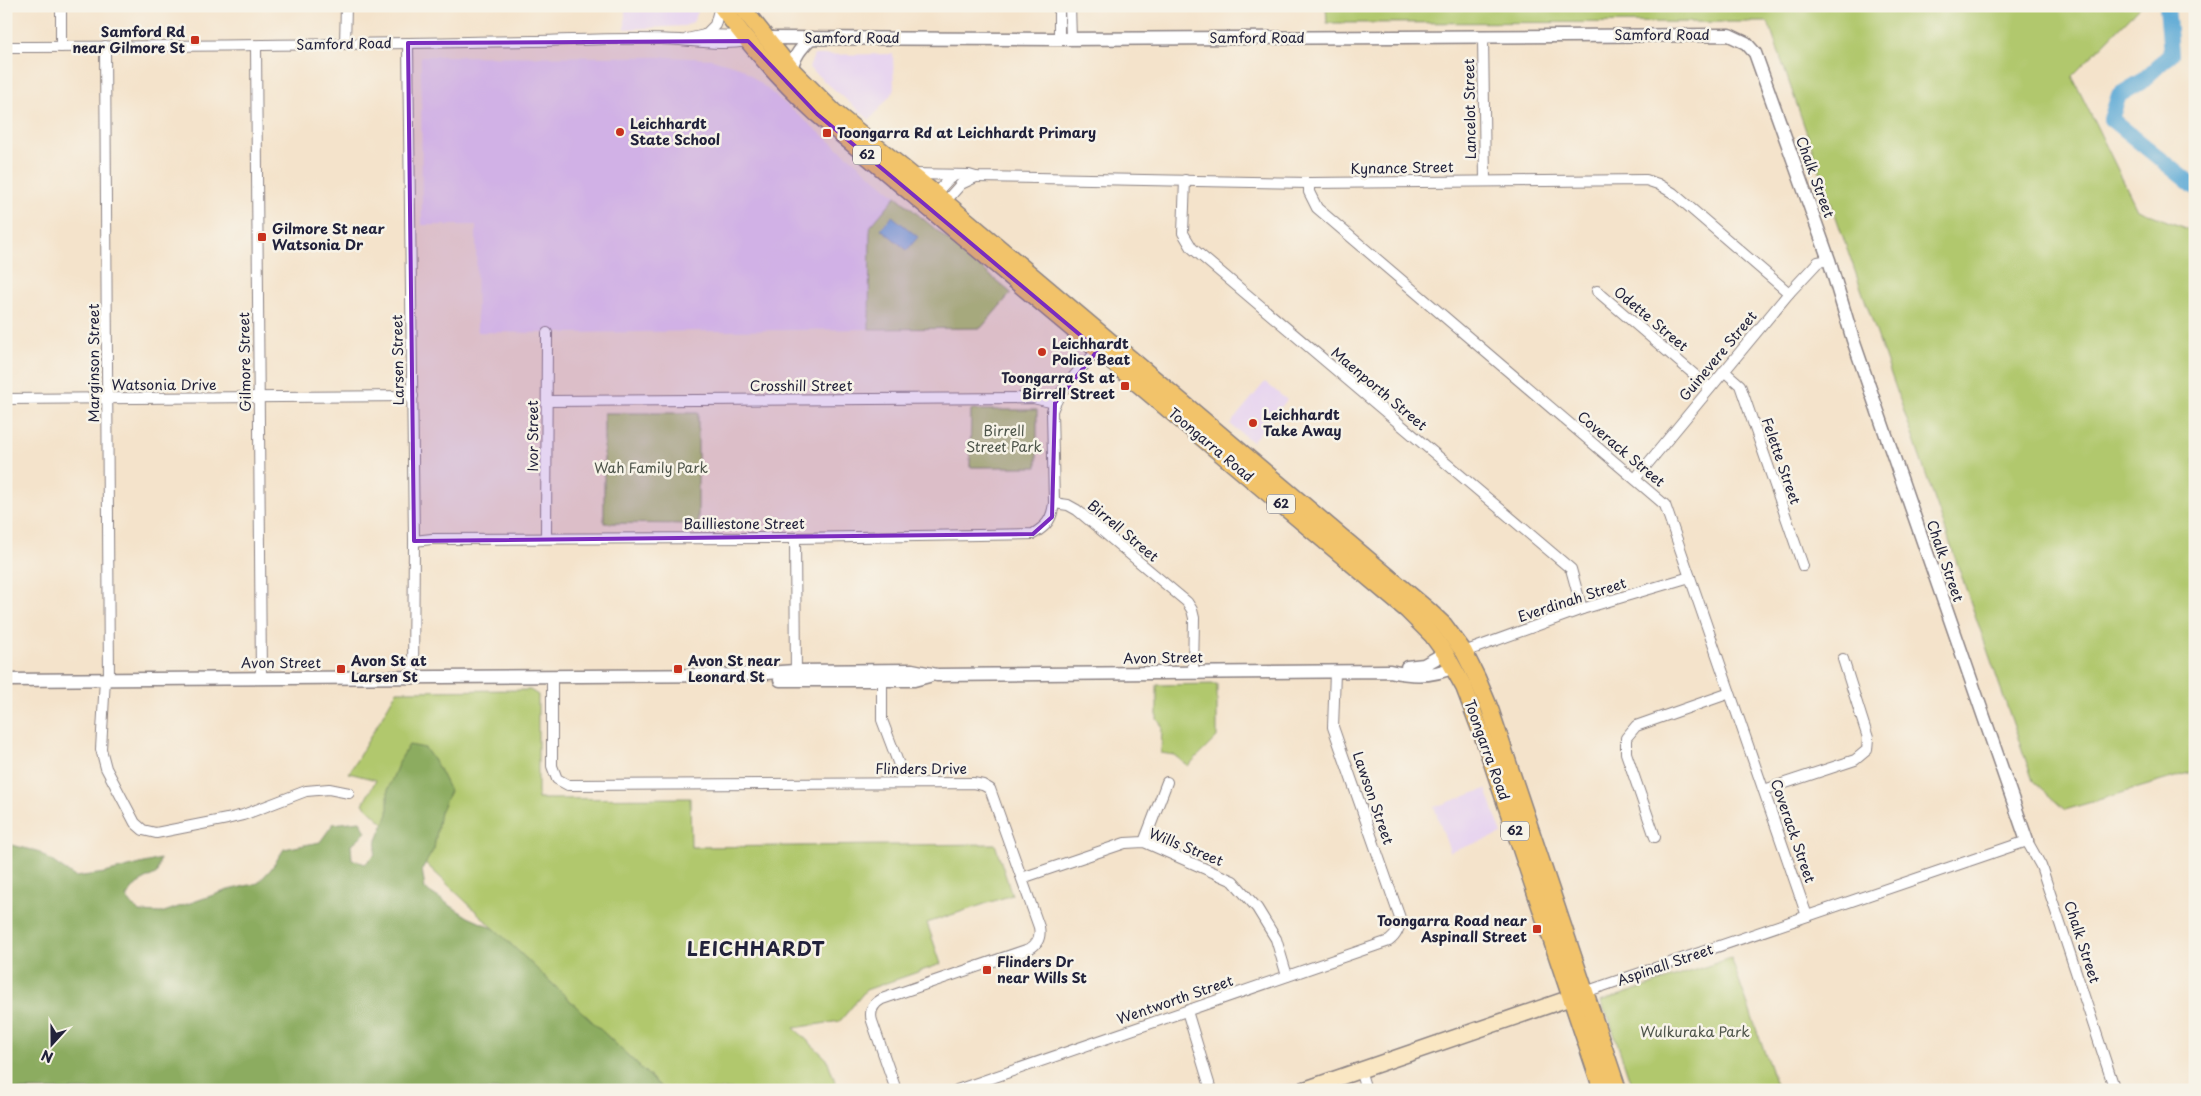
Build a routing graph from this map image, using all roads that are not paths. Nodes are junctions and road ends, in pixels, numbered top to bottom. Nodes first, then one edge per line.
1 (61, 6) edge
2 (346, 6) edge
3 (721, 6) edge
4 (741, 6) edge
5 (1059, 6) edge
6 (1070, 6) edge
7 (705, 35) junction
8 (1483, 36) junction
9 (745, 38) junction
10 (765, 38) junction
11 (811, 38) junction
12 (1065, 39) junction
13 (681, 40) junction
14 (345, 43) junction
15 (408, 43) junction
16 (1746, 43) joint
17 (105, 46) junction
18 (256, 46) junction
19 (6, 47) edge
20 (61, 47) junction
21 (792, 69) junction
22 (908, 174) junction
23 (957, 174) junction
24 (976, 177) junction
25 (1185, 180) junction
26 (1484, 181) junction
27 (1309, 183) junction
28 (937, 201) junction
29 (1829, 260) junction
30 (1597, 291) dead end
31 (1789, 293) junction
32 (547, 333) dead end
33 (1103, 345) junction
34 (1724, 371) junction
35 (1710, 388) junction
36 (412, 396) junction
37 (108, 398) junction
38 (259, 398) junction
39 (6, 399) edge
40 (547, 401) junction
41 (1055, 403) junction
42 (1635, 479) junction
43 (1054, 502) junction
44 (546, 538) junction
45 (795, 538) junction
46 (414, 541) junction
47 (1803, 566) dead end
48 (1690, 577) junction
49 (1582, 609) junction
50 (1464, 652) junction
51 (1449, 660) junction
52 (1843, 660) dead end
53 (1193, 672) junction
54 (1335, 672) junction
55 (882, 675) junction
56 (552, 676) junction
57 (796, 676) junction
58 (413, 677) junction
59 (261, 678) junction
60 (107, 679) junction
61 (6, 680) edge
62 (1730, 693) junction
63 (902, 782) junction
64 (1167, 782) dead end
65 (1764, 790) junction
66 (349, 793) dead end
67 (1655, 837) dead end
68 (2027, 841) junction
69 (1144, 842) junction
70 (1022, 878) junction
71 (1808, 916) junction
72 (1398, 930) joint
73 (1287, 976) junction
74 (1578, 995) junction
75 (1187, 1011) junction
76 (1360, 1070) junction
77 (896, 1090) edge
78 (957, 1090) edge
79 (1211, 1090) edge
80 (1303, 1090) edge
81 (1366, 1090) edge
82 (1602, 1090) edge
83 (1618, 1090) edge
84 (2115, 1090) edge

1 - 20 street
2 - 14 street
3 - 7 street
3 - 9 main road, Toongarra Road / 62
4 - 10 main road, Toongarra Road / 62
5 - 12 street
6 - 12 street
7 - 9 street, Samford Road
7 - 13 street, Samford Road
8 - 12 street, Samford Road
8 - 16 street, Samford Road
8 - 26 street, Lancelot Street
9 - 10 main road, Samford Road
9 - 13 street, Samford Road
9 - 28 main road, Toongarra Road / 62
10 - 11 street, Samford Road
10 - 21 main road, Toongarra Road / 62
11 - 12 street, Samford Road
11 - 21 street
13 - 15 street, Samford Road
14 - 15 street, Samford Road
14 - 18 street, Samford Road
15 - 36 street, Larsen Street
16 - 29 street, Chalk Street
17 - 18 street, Samford Road
17 - 20 street, Samford Road
17 - 37 street, Marginson Street
18 - 38 street, Gilmore Street
19 - 20 street, Samford Road
21 - 22 main road, Toongarra Road / 62
22 - 23 street, Kynance Street
22 - 28 main road, Toongarra Road / 62
23 - 24 street, Kynance Street
23 - 28 street
24 - 25 street, Kynance Street
24 - 28 street
25 - 27 street, Kynance Street
25 - 49 street, Maenporth Street
26 - 27 street, Kynance Street
26 - 31 street, Kynance Street
27 - 42 street, Coverack Street
28 - 33 main road, Toongarra Road / 62
29 - 31 street, Guinevere Street
29 - 68 street, Chalk Street
30 - 35 street, Odette Street
31 - 34 street, Guinevere Street
32 - 40 street, Ivor Street
33 - 41 street
33 - 50 main road, Toongarra Road / 62
33 - 51 main road, Toongarra Road / 62
34 - 35 street, Guinevere Street
34 - 47 street, Felette Street
35 - 42 street, Guinevere Street
36 - 38 street, Watsonia Drive
36 - 46 street, Larsen Street
37 - 38 street, Watsonia Drive
37 - 39 street, Watsonia Drive
37 - 60 street, Marginson Street
38 - 59 street, Gilmore Street
40 - 41 street, Crosshill Street
40 - 44 street, Ivor Street
41 - 43 street
42 - 48 street, Coverack Street
43 - 45 street, Bailliestone Street
43 - 53 street, Birrell Street
44 - 45 street, Bailliestone Street
44 - 46 street, Bailliestone Street
45 - 57 street
46 - 58 street, Larsen Street
48 - 49 street, Everdinah Street
48 - 62 street, Coverack Street
49 - 50 street, Everdinah Street
50 - 51 main road
50 - 74 main road, Toongarra Road / 62
51 - 54 street, Avon Street
51 - 74 main road, Toongarra Road / 62
52 - 65 street
53 - 54 street, Avon Street
53 - 55 street, Avon Street
54 - 72 street, Lawson Street
55 - 57 street, Avon Street
55 - 63 street
56 - 57 street, Avon Street
56 - 58 street, Avon Street
56 - 63 street, Flinders Drive
58 - 59 street, Avon Street
59 - 60 street, Avon Street
60 - 61 street, Avon Street
60 - 66 street, Marginson Street
62 - 65 street, Coverack Street
62 - 67 street
63 - 70 street, Flinders Drive
64 - 69 street
65 - 71 street, Coverack Street
68 - 71 street, Aspinall Street
68 - 84 street, Chalk Street
69 - 70 street, Wills Street
69 - 73 street, Wills Street
70 - 77 street, Flinders Drive
71 - 74 street, Aspinall Street
72 - 73 street, Wentworth Street
73 - 75 street, Wentworth Street
74 - 76 main road, Aspinall Street
74 - 82 main road, Toongarra Road / 62
74 - 83 main road, Toongarra Road / 62
75 - 78 street, Wentworth Street
75 - 79 street
76 - 80 main road, Aspinall Street
76 - 81 street

